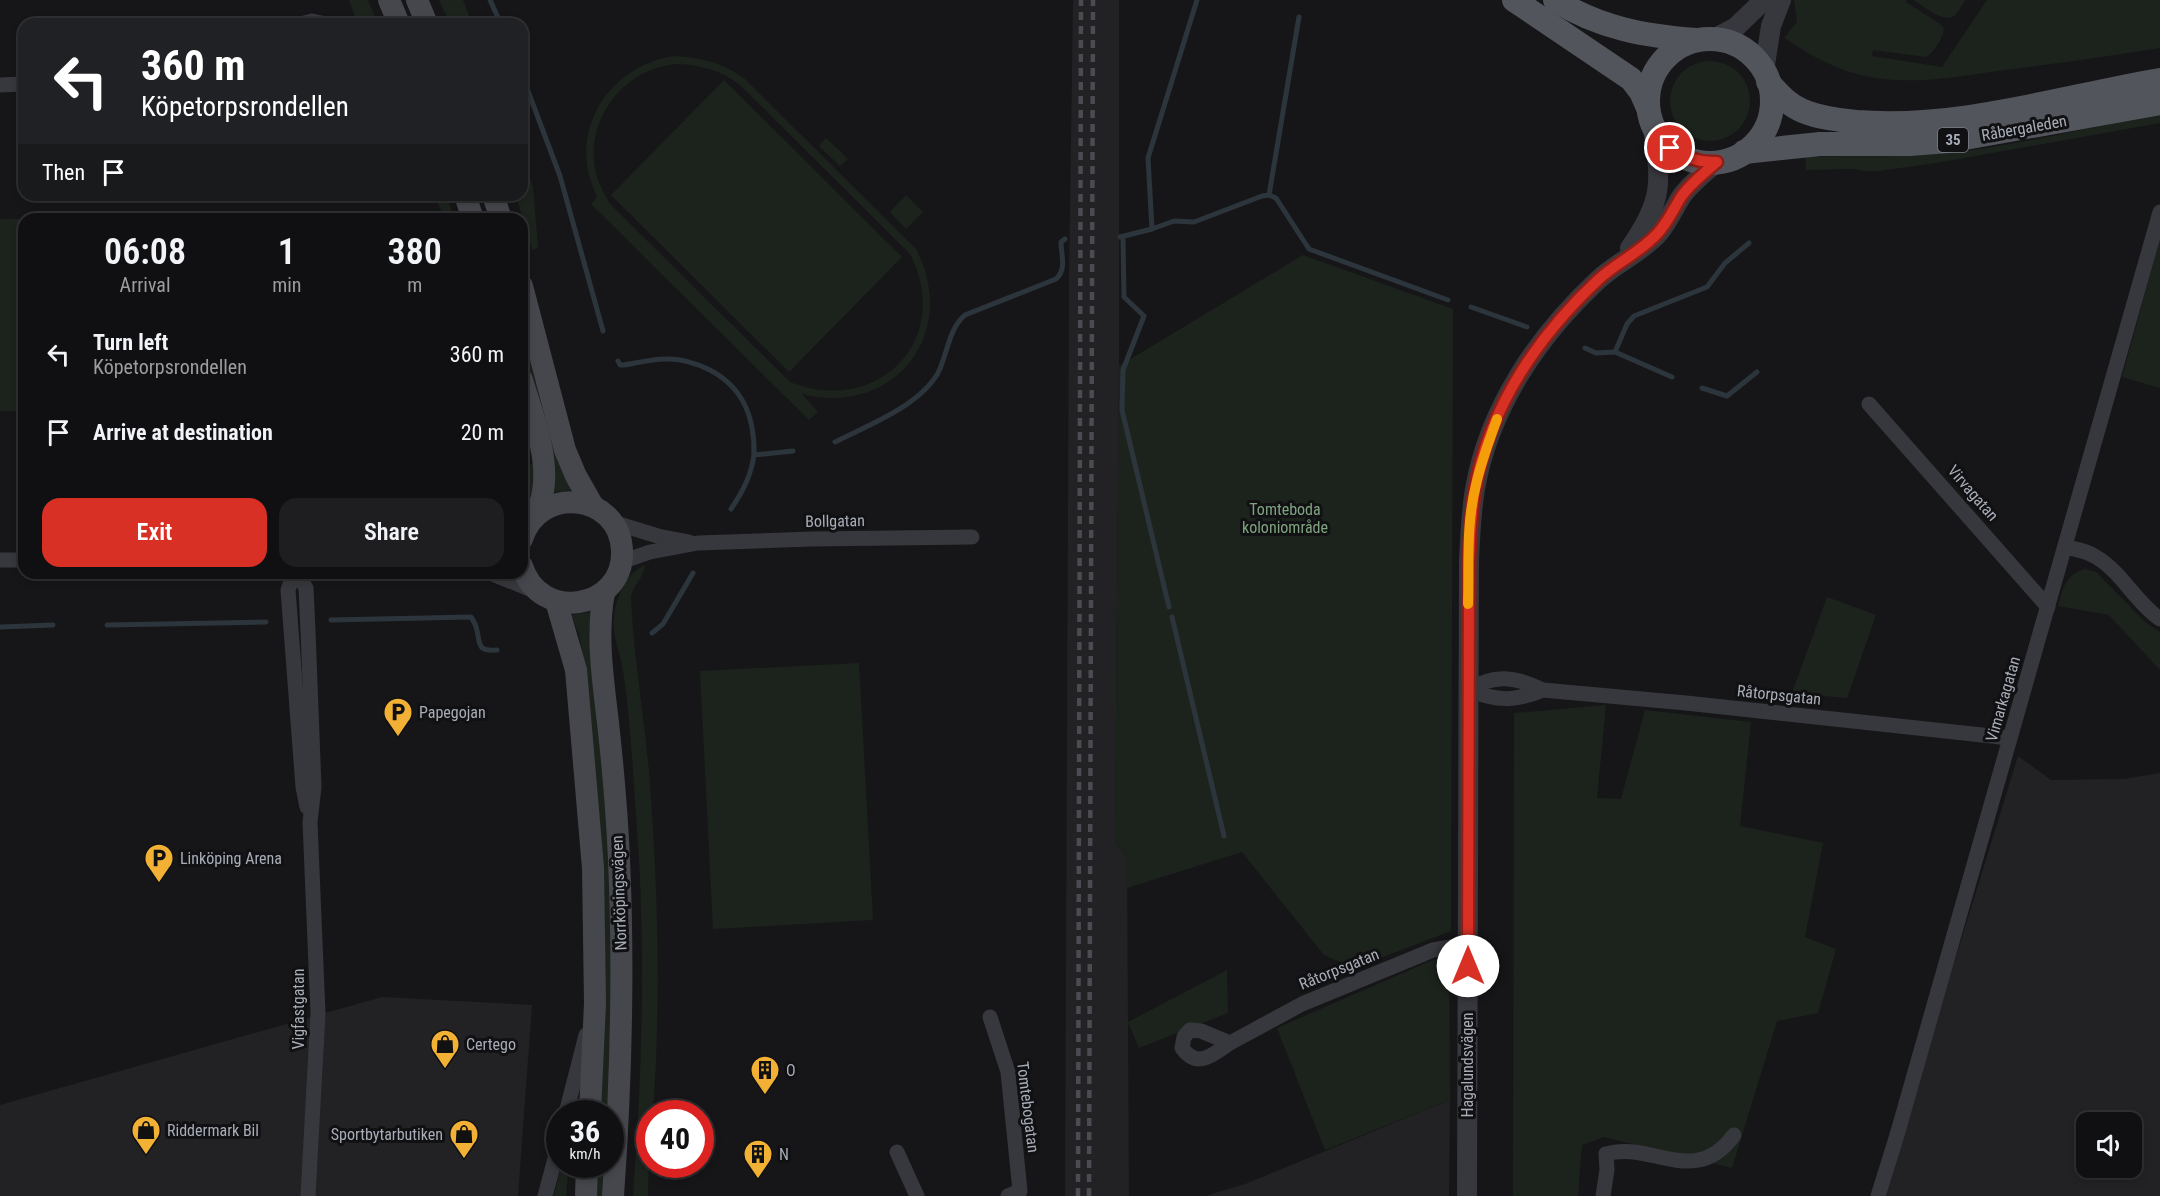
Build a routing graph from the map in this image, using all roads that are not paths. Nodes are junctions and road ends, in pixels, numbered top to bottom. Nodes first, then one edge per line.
1 (388, 0) edge
2 (417, 0) edge
3 (1514, 0) edge
4 (1555, 0) edge
5 (1764, 0) edge
6 (1781, 0) edge
7 (396, 18) edge
8 (425, 18) edge
9 (1705, 40) junction
10 (1766, 76) junction
11 (2160, 80) edge
12 (18, 84) edge
13 (0, 85) edge
14 (2160, 103) edge
15 (1650, 116) junction
16 (1744, 152) junction
17 (1717, 162) junction
18 (2160, 212) edge
19 (1620, 262) junction
20 (528, 309) edge
21 (528, 402) edge
22 (1869, 404) dead end
23 (593, 506) junction
24 (612, 522) junction
25 (528, 524) edge
26 (972, 537) dead end
27 (698, 543) junction
28 (2065, 547) junction
29 (0, 560) edge
30 (18, 560) edge
31 (621, 562) junction
32 (299, 579) edge
33 (504, 579) edge
34 (528, 579) edge
35 (604, 591) junction
36 (548, 597) junction
37 (2048, 607) junction
38 (2160, 620) edge
39 (1468, 690) junction
40 (1543, 690) junction
41 (2010, 738) junction
42 (1468, 944) junction
43 (595, 1003) junction
44 (990, 1017) dead end
45 (1230, 1042) dead end
46 (569, 1100) edge
47 (591, 1100) edge
48 (1734, 1135) dead end
49 (897, 1152) dead end
50 (550, 1178) edge
51 (587, 1178) edge
52 (308, 1196) edge
53 (545, 1196) edge
54 (586, 1196) edge
55 (613, 1196) edge
56 (917, 1196) edge
57 (1008, 1196) edge
58 (1467, 1196) edge
59 (1603, 1196) edge
60 (1878, 1196) edge

1 - 7 main road
2 - 8 main road
3 - 15 main road, 35
4 - 9 main road, 35
5 - 9 street
6 - 10 street
9 - 10 main road, 35
9 - 15 main road
10 - 11 main road, Råbergaleden / 35
10 - 16 main road, 35
12 - 13 street
14 - 16 main road, Råbergaleden / 35
15 - 17 main road, 35
15 - 19 street, Hagalundsvägen
16 - 17 main road, 35
17 - 19 street, Hagalundsvägen
18 - 28 street, Vimarkagatan
19 - 39 street, Hagalundsvägen
20 - 23 main road
21 - 25 main road
22 - 37 street, Virvagatan
23 - 24 main road
23 - 25 main road
24 - 27 street, Bollgatan
24 - 31 main road
26 - 27 street, Bollgatan
27 - 31 street, Bollgatan
28 - 37 street, Vimarkagatan
28 - 38 street
29 - 30 street
31 - 35 main road
32 - 52 street, Vigfastgatan
33 - 36 street
34 - 36 main road, Norrköpingsvägen
35 - 36 main road
35 - 55 main road, Norrköpingsvägen
36 - 43 main road, Norrköpingsvägen
37 - 41 street, Vimarkagatan
39 - 40 street, Råtorpsgatan
39 - 40 street, Råtorpsgatan
39 - 42 street, Hagalundsvägen
40 - 41 street, Råtorpsgatan
41 - 60 street, Vimarkagatan
42 - 45 street, Råtorpsgatan
42 - 58 street, Hagalundsvägen
43 - 46 street
43 - 47 main road, Norrköpingsvägen
44 - 57 street, Tomtebogatan
48 - 59 street
49 - 56 street
50 - 53 street
51 - 54 main road

